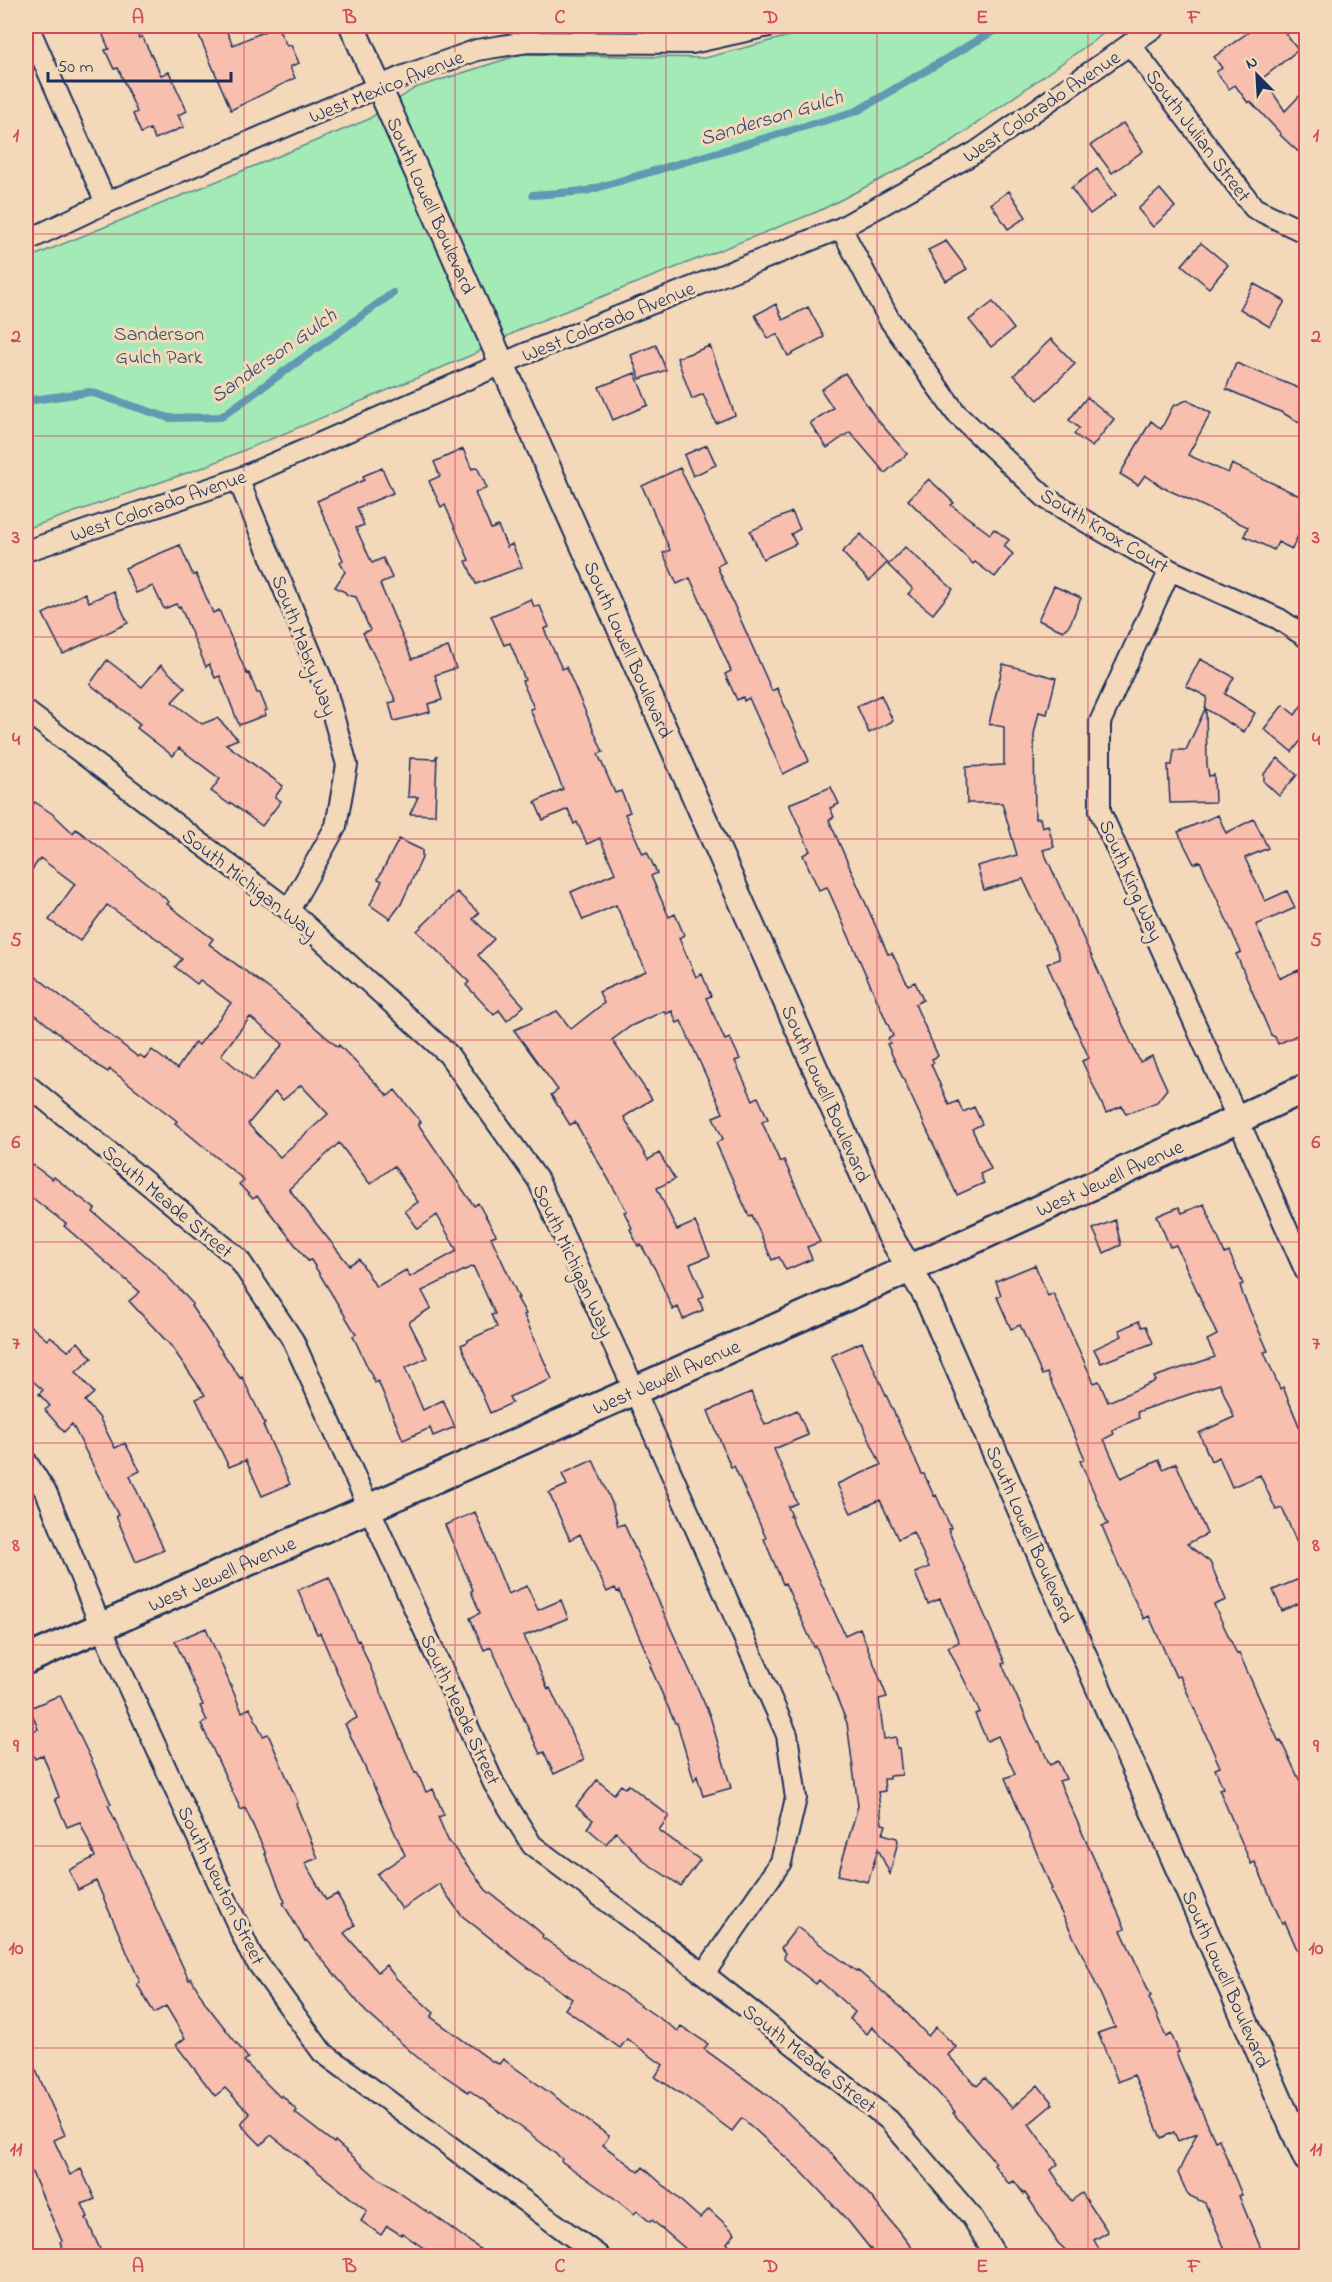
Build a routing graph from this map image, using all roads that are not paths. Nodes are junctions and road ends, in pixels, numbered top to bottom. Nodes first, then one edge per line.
1 (28, 26) edge
2 (352, 26) edge
3 (769, 26) edge
4 (1156, 26) edge
5 (688, 34) edge
6 (1130, 44) junction
7 (379, 87) junction
8 (106, 203) junction
9 (841, 228) junction
10 (1306, 234) edge
11 (26, 241) edge
12 (503, 364) junction
13 (238, 479) junction
14 (26, 551) edge
15 (1170, 570) junction
16 (1306, 637) edge
17 (26, 711) edge
18 (289, 910) junction
19 (26, 1084) edge
20 (1306, 1088) edge
21 (1239, 1118) junction
22 (909, 1269) junction
23 (1306, 1272) edge
24 (635, 1391) junction
25 (26, 1461) edge
26 (369, 1507) junction
27 (101, 1627) junction
28 (26, 1660) edge
29 (704, 1974) junction
30 (1306, 2159) edge
31 (599, 2256) edge
32 (996, 2256) edge

1 - 8 street
2 - 7 street, South Lowell Boulevard
3 - 5 street, West Mexico Avenue
4 - 6 street, West Colorado Avenue
5 - 7 street, West Mexico Avenue
6 - 9 street, West Colorado Avenue
6 - 10 street, South Julian Street
7 - 8 street, West Mexico Avenue
7 - 12 street, South Lowell Boulevard
8 - 11 street, West Mexico Avenue
9 - 12 street, West Colorado Avenue
9 - 15 street, South Knox Court
12 - 13 street, West Colorado Avenue
12 - 22 street, South Lowell Boulevard
13 - 14 street, West Colorado Avenue
13 - 18 street, South Mabry Way
15 - 16 street, South Knox Court
15 - 21 street, South King Way
17 - 18 street, South Michigan Way
18 - 24 street, South Michigan Way
19 - 26 street, South Meade Street
20 - 21 main road, West Jewell Avenue
21 - 22 main road, West Jewell Avenue
21 - 23 street, South King Way
22 - 24 main road, West Jewell Avenue
22 - 30 street, South Lowell Boulevard
24 - 26 main road, West Jewell Avenue
24 - 29 street, South Michigan Way
25 - 27 street, South Newton Street
26 - 27 main road, West Jewell Avenue
26 - 29 street, South Meade Street
27 - 28 main road, West Jewell Avenue
27 - 31 street, South Newton Street
29 - 32 street, South Meade Street

